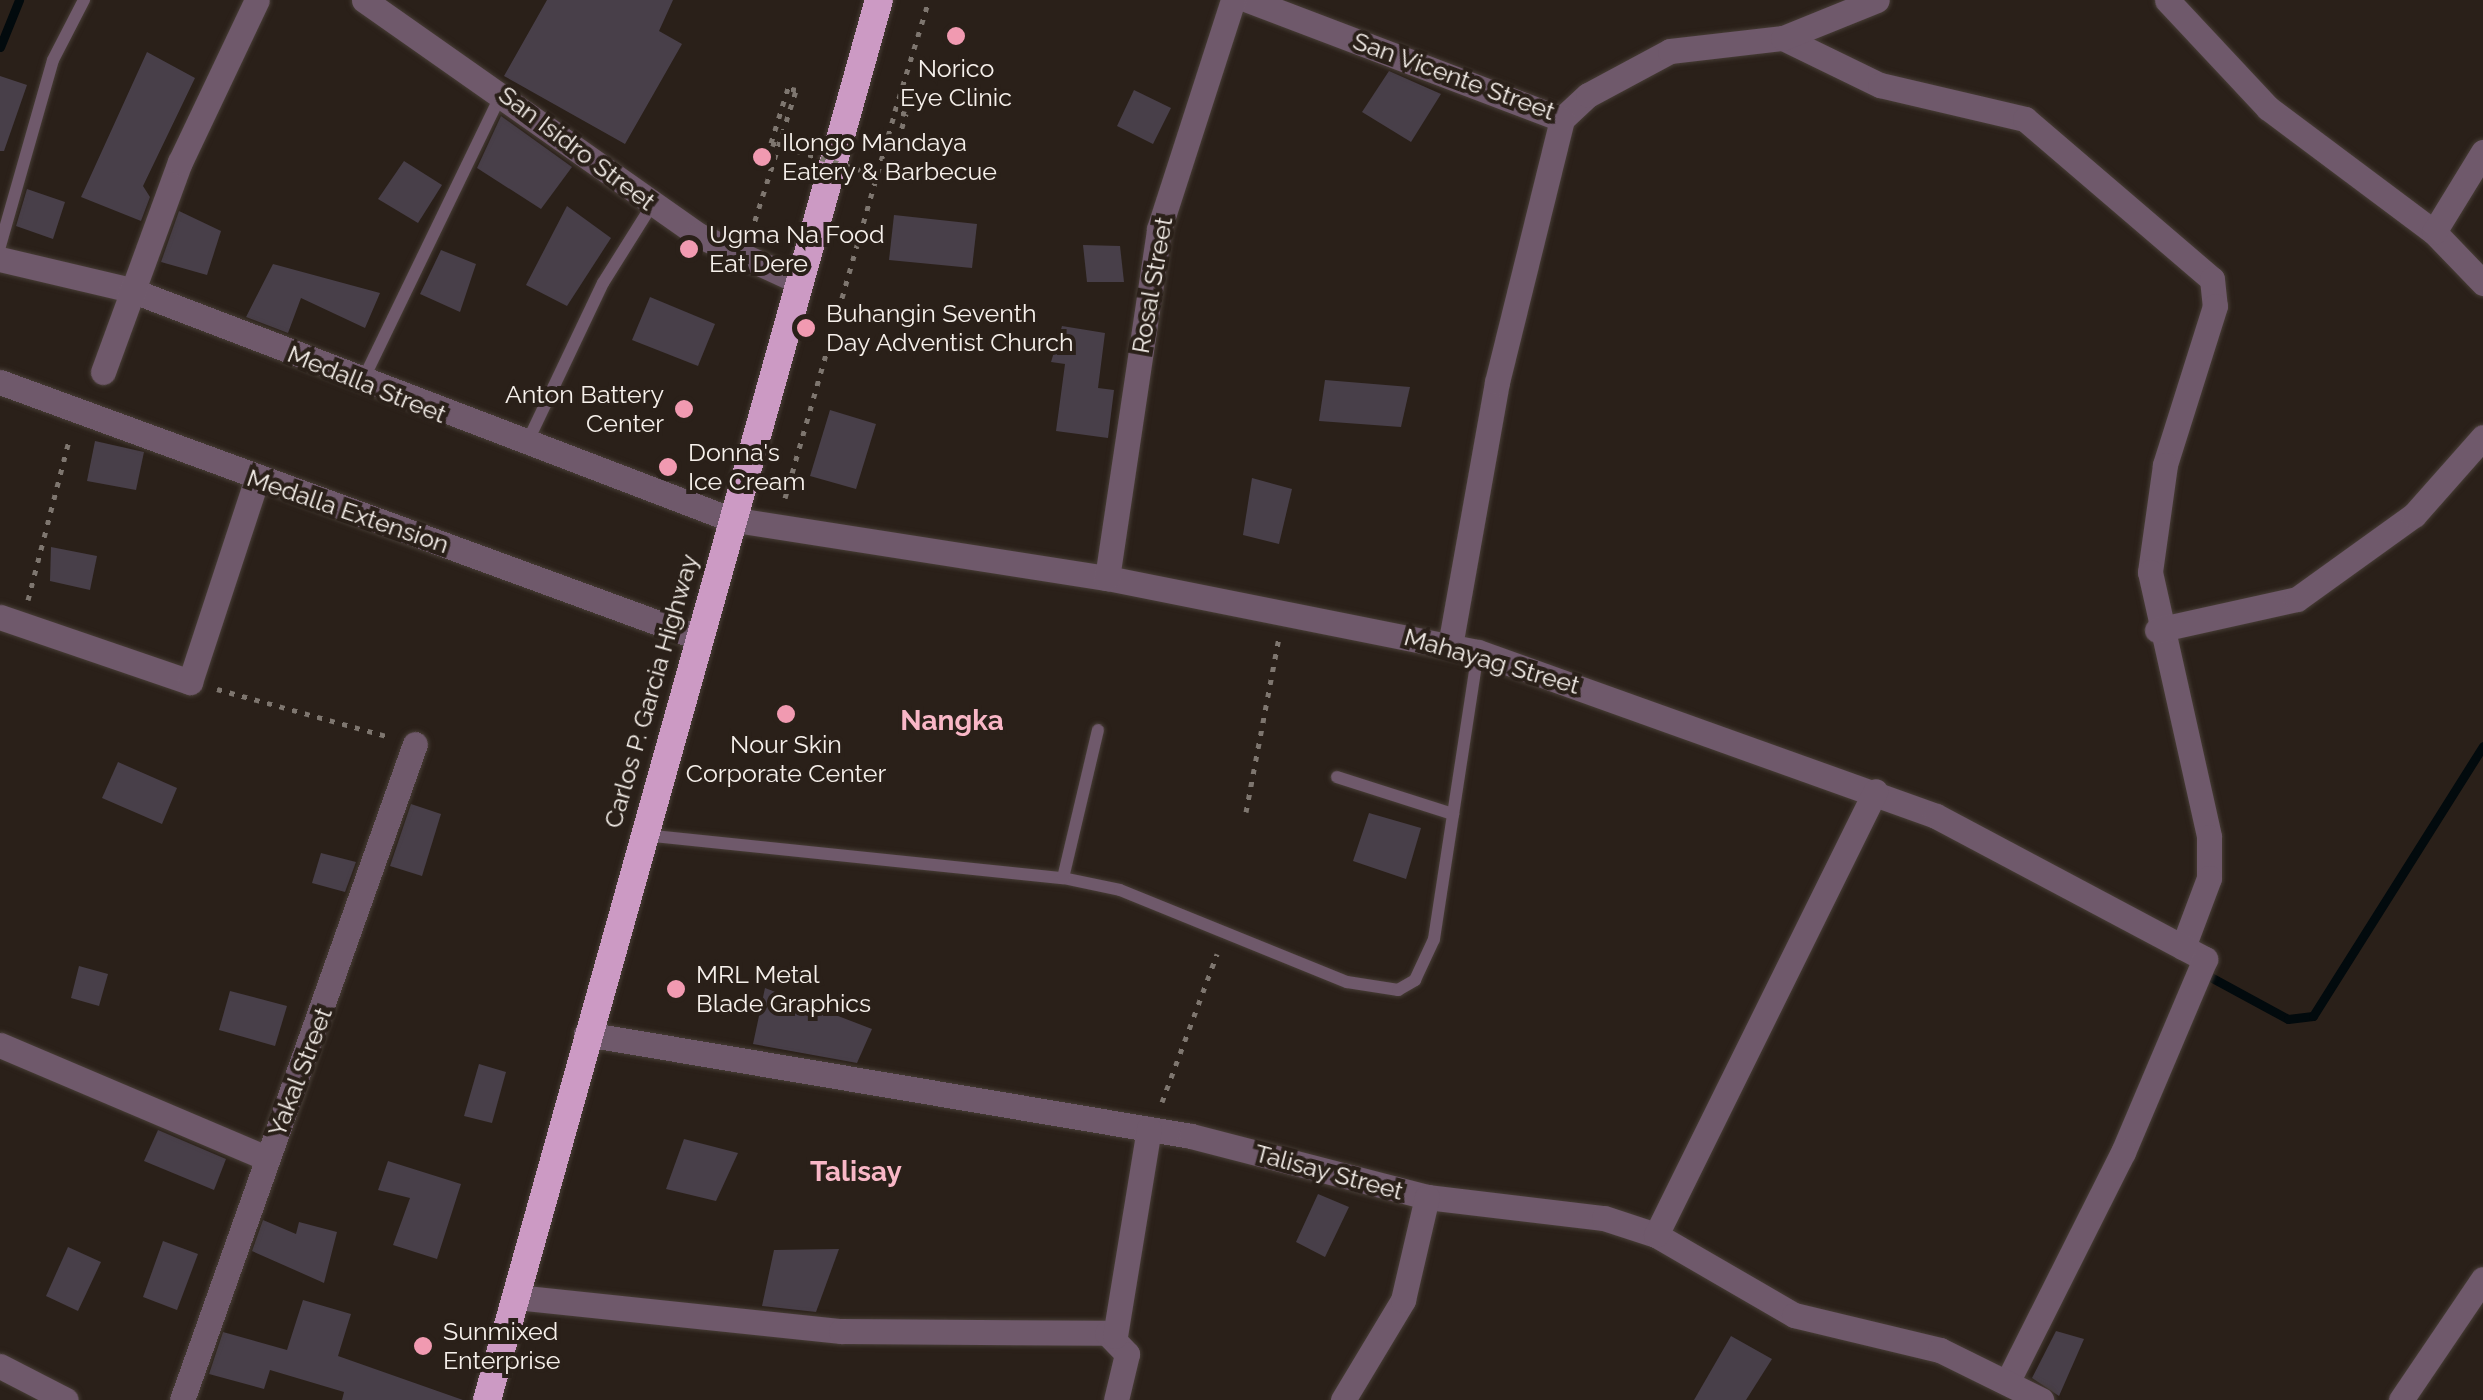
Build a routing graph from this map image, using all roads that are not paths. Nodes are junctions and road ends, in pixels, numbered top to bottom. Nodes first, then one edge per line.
1 (84, 0) edge
2 (257, 0) edge
3 (364, 0) edge
4 (879, 0) edge
5 (1233, 0) edge
6 (1248, 0) edge
7 (1877, 0) edge
8 (2168, 0) edge
9 (1783, 38) junction
10 (502, 91) junction
11 (1562, 120) junction
12 (2483, 152) edge
13 (652, 205) junction
14 (2434, 232) junction
15 (0, 246) edge
16 (0, 259) edge
17 (798, 281) junction
18 (2483, 283) edge
19 (130, 290) junction
20 (103, 372) dead end
21 (0, 382) edge
22 (362, 382) junction
23 (2483, 437) edge
24 (525, 448) junction
25 (256, 478) junction
26 (730, 520) junction
27 (1107, 578) junction
28 (0, 617) edge
29 (2158, 630) junction
30 (697, 637) junction
31 (1450, 646) junction
32 (1478, 652) junction
33 (1098, 730) dead end
34 (415, 744) road end
35 (1337, 777) dead end
36 (1875, 791) junction
37 (1452, 814) junction
38 (642, 834) junction
39 (1063, 878) junction
40 (2194, 953) junction
41 (586, 1034) junction
42 (0, 1046) edge
43 (1153, 1129) junction
44 (266, 1158) junction
45 (1427, 1197) junction
46 (1656, 1235) junction
47 (2483, 1279) edge
48 (516, 1297) junction
49 (1115, 1336) junction
50 (0, 1366) edge
51 (2007, 1383) junction
52 (52, 1396) edge
53 (182, 1400) edge
54 (487, 1400) edge
55 (1116, 1400) edge
56 (1342, 1400) edge
57 (2041, 1400) edge
58 (2401, 1400) edge

1 - 15 lane
2 - 19 street
3 - 10 street, San Isidro Street
4 - 17 highway, Carlos P. Garcia Highway
5 - 27 street, Rosal Street
6 - 11 street, San Vicente Street
7 - 9 street, San Vicente Street
8 - 14 street
9 - 11 street, San Vicente Street
9 - 29 street
10 - 13 street, San Isidro Street
10 - 22 lane
11 - 31 street
12 - 14 street
13 - 17 street, San Isidro Street
13 - 24 lane
14 - 18 street
16 - 19 street, Medalla Street
17 - 26 highway, Carlos P. Garcia Highway
19 - 20 street
19 - 22 street, Medalla Street
21 - 25 street, Medalla Extension
22 - 24 street, Medalla Street
23 - 29 street
24 - 26 street, Medalla Street
25 - 28 street
25 - 30 street, Medalla Extension
26 - 27 street, Mahayag Street
26 - 30 highway, Carlos P. Garcia Highway
27 - 31 street, Mahayag Street
29 - 40 street
30 - 38 highway, Carlos P. Garcia Highway
31 - 32 street, Mahayag Street
32 - 36 street, Mahayag Street
32 - 37 lane
33 - 39 lane
34 - 44 street, Yakal Street
35 - 37 lane
36 - 40 street, Mahayag Street
36 - 46 street
37 - 39 lane
38 - 39 lane
38 - 41 highway, Carlos P. Garcia Highway
40 - 51 street
41 - 43 street, Talisay Street
41 - 48 highway, Carlos P. Garcia Highway
42 - 44 street
43 - 45 street, Talisay Street
43 - 49 street
44 - 53 street, Yakal Street
45 - 46 street, Talisay Street
45 - 56 street
46 - 51 street, Talisay Street
47 - 58 street
48 - 49 street
48 - 54 highway, Carlos P. Garcia Highway
49 - 55 street
50 - 52 street
51 - 57 street, Talisay Street

